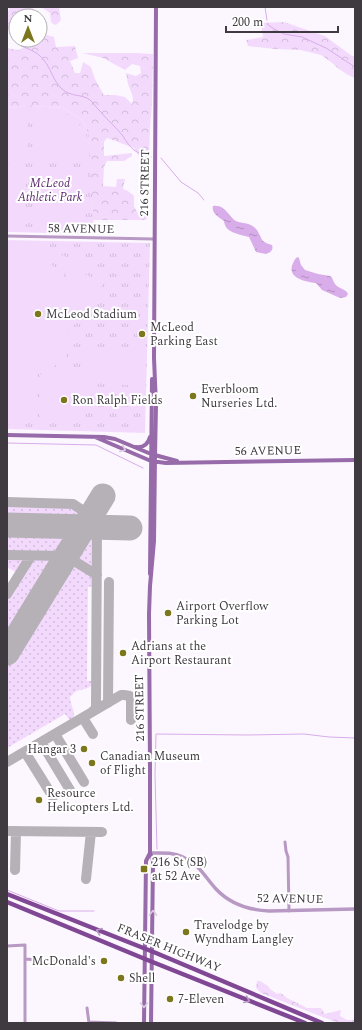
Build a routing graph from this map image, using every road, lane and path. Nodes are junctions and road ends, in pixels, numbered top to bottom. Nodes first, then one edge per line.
1 (156, 7) edge
2 (7, 236) edge
3 (154, 239) junction
4 (154, 358) junction
5 (151, 431) junction
6 (7, 435) edge
7 (95, 437) junction
8 (132, 446) junction
9 (153, 455) junction
10 (355, 460) edge
11 (153, 461) junction
12 (181, 462) junction
13 (285, 842) dead end
14 (150, 854) junction
15 (7, 894) edge
16 (7, 902) edge
17 (355, 909) edge
18 (289, 911) junction
19 (7, 946) edge
20 (145, 949) junction
21 (152, 952) junction
22 (25, 959) junction
23 (144, 959) junction
24 (152, 962) junction
25 (63, 964) dead end
26 (87, 1008) dead end
27 (25, 1023) edge
28 (88, 1023) edge
29 (116, 1023) edge
30 (144, 1023) edge
31 (151, 1023) edge
32 (305, 1023) edge
33 (322, 1023) edge

1 - 3 main road, 216 STREET
2 - 3 street, 58 AVENUE
3 - 4 main road, 216 STREET
4 - 5 main road, 216 STREET
4 - 9 main road, 216 STREET
5 - 8 main road
5 - 9 main road, 216 STREET
6 - 7 main road, 56 AVENUE
7 - 8 main road, 56 AVENUE
7 -> 11 main road, 56 AVENUE
8 - 9 main road, 56 AVENUE
9 - 11 main road, 216 STREET
9 - 12 main road, 56 AVENUE
10 - 12 main road, 56 AVENUE
11 - 12 main road, 56 AVENUE
11 - 14 main road, 216 STREET
13 - 18 street
14 - 18 street, 52 AVENUE
14 - 20 main road, 216 STREET
21 -> 14 main road, 216 STREET
20 -> 15 main road, FRASER HIGHWAY
16 - 23 main road, FRASER HIGHWAY
17 - 18 street, 52 AVENUE
19 - 22 street
20 - 21 main road, FRASER HIGHWAY
20 - 23 main road, 216 STREET
21 - 24 main road, 216 STREET
21 - 33 main road, FRASER HIGHWAY
22 - 25 street
22 - 27 street
23 - 24 main road, FRASER HIGHWAY
23 -> 30 main road, 216 STREET
24 - 31 main road, 216 STREET
24 -> 32 main road, FRASER HIGHWAY
26 - 28 street
28 - 29 street

